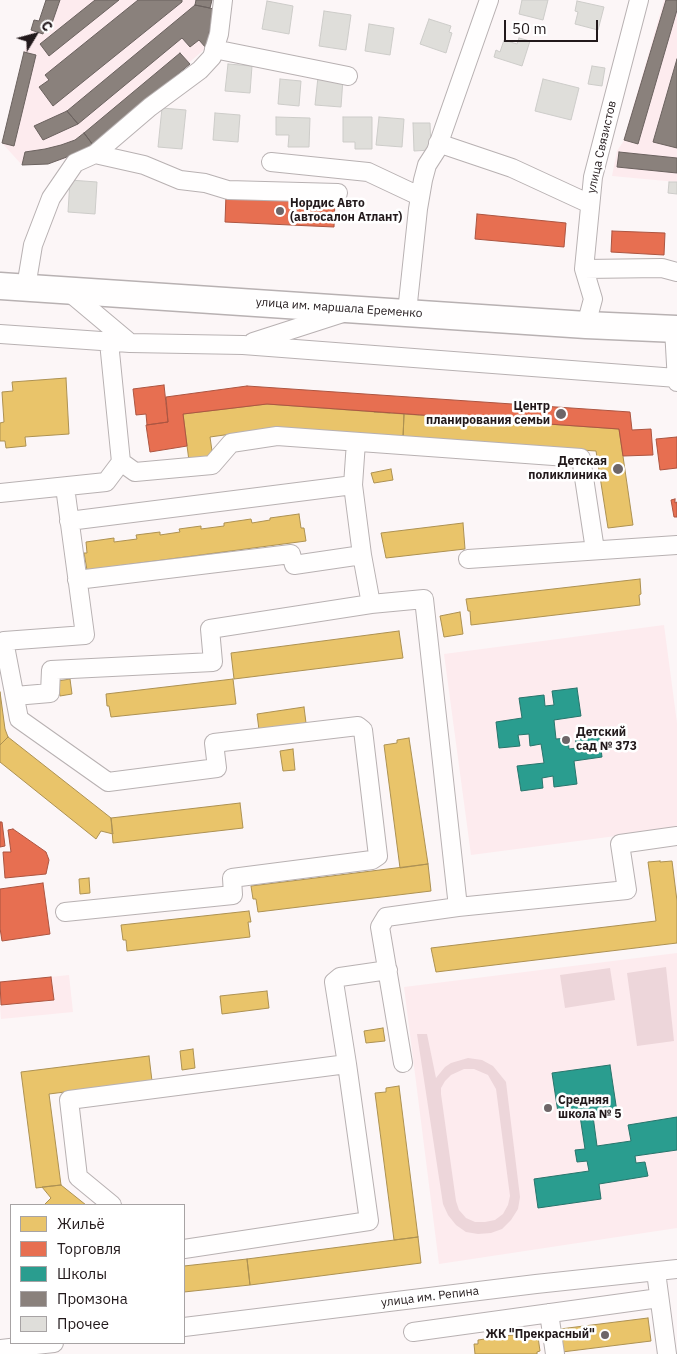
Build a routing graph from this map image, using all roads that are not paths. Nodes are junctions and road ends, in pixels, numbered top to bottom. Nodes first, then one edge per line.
1 (223, 0) edge
2 (489, 0) edge
3 (639, 0) edge
4 (214, 49) junction
5 (348, 76) dead end
6 (438, 143) junction
7 (95, 154) junction
8 (271, 162) dead end
9 (338, 193) dead end
10 (419, 196) junction
11 (590, 204) junction
12 (584, 269) junction
13 (677, 272) edge
14 (0, 286) edge
15 (26, 287) junction
16 (68, 290) junction
17 (355, 309) junction
18 (407, 312) junction
19 (586, 325) junction
20 (675, 329) edge
21 (0, 334) edge
22 (109, 342) junction
23 (130, 343) junction
24 (243, 345) junction
25 (677, 379) edge
26 (356, 442) junction
27 (121, 462) junction
28 (353, 485) junction
29 (65, 487) junction
30 (0, 493) edge
31 (69, 521) junction
32 (677, 545) edge
33 (595, 550) junction
34 (362, 555) junction
35 (468, 559) dead end
36 (77, 580) junction
37 (371, 604) junction
38 (15, 696) junction
39 (677, 836) edge
40 (458, 907) junction
41 (65, 912) dead end
42 (388, 970) junction
43 (403, 1063) dead end
44 (347, 1064) junction
45 (111, 1204) edge
46 (185, 1249) edge
47 (677, 1269) edge
48 (656, 1272) junction
49 (659, 1298) junction
50 (549, 1314) junction
51 (185, 1327) edge
52 (414, 1332) dead end
53 (45, 1344) edge
54 (0, 1349) edge
55 (677, 1351) edge
56 (555, 1354) edge
57 (667, 1354) edge
58 (672, 1354) edge

1 - 4 street
2 - 6 street
3 - 11 street, улица Связистов
4 - 5 street
4 - 7 street
6 - 10 street
6 - 11 street
7 - 9 street
7 - 15 street
8 - 10 street
10 - 18 street
11 - 12 street, улица Связистов
12 - 13 street
12 - 19 street, улица Связистов
14 - 15 highway, улица им. маршала Еременко
15 - 16 highway, улица им. маршала Еременко
16 - 17 highway, улица им. маршала Еременко
16 - 23 street
17 - 18 highway, улица им. маршала Еременко
17 - 24 street
18 - 19 highway, улица им. маршала Еременко
19 - 20 highway, улица им. маршала Еременко
20 - 25 street
21 - 22 street
22 - 23 street
22 - 27 street
23 - 24 street
24 - 25 street
26 - 27 street
26 - 28 street
26 - 33 street
27 - 29 street
28 - 31 street
28 - 34 street
29 - 30 street
29 - 31 street
31 - 36 street
32 - 33 street
33 - 35 street
34 - 36 street
34 - 37 street
36 - 38 street
37 - 38 street
37 - 40 street
38 - 41 street
39 - 40 street
40 - 42 street
42 - 43 street
42 - 44 street
44 - 45 street
44 - 46 street
47 - 48 street, улица им. Репина
48 - 49 street
48 - 51 street, улица им. Репина
49 - 50 street
49 - 57 street
50 - 52 street
50 - 56 street
53 - 54 street
55 - 58 street

